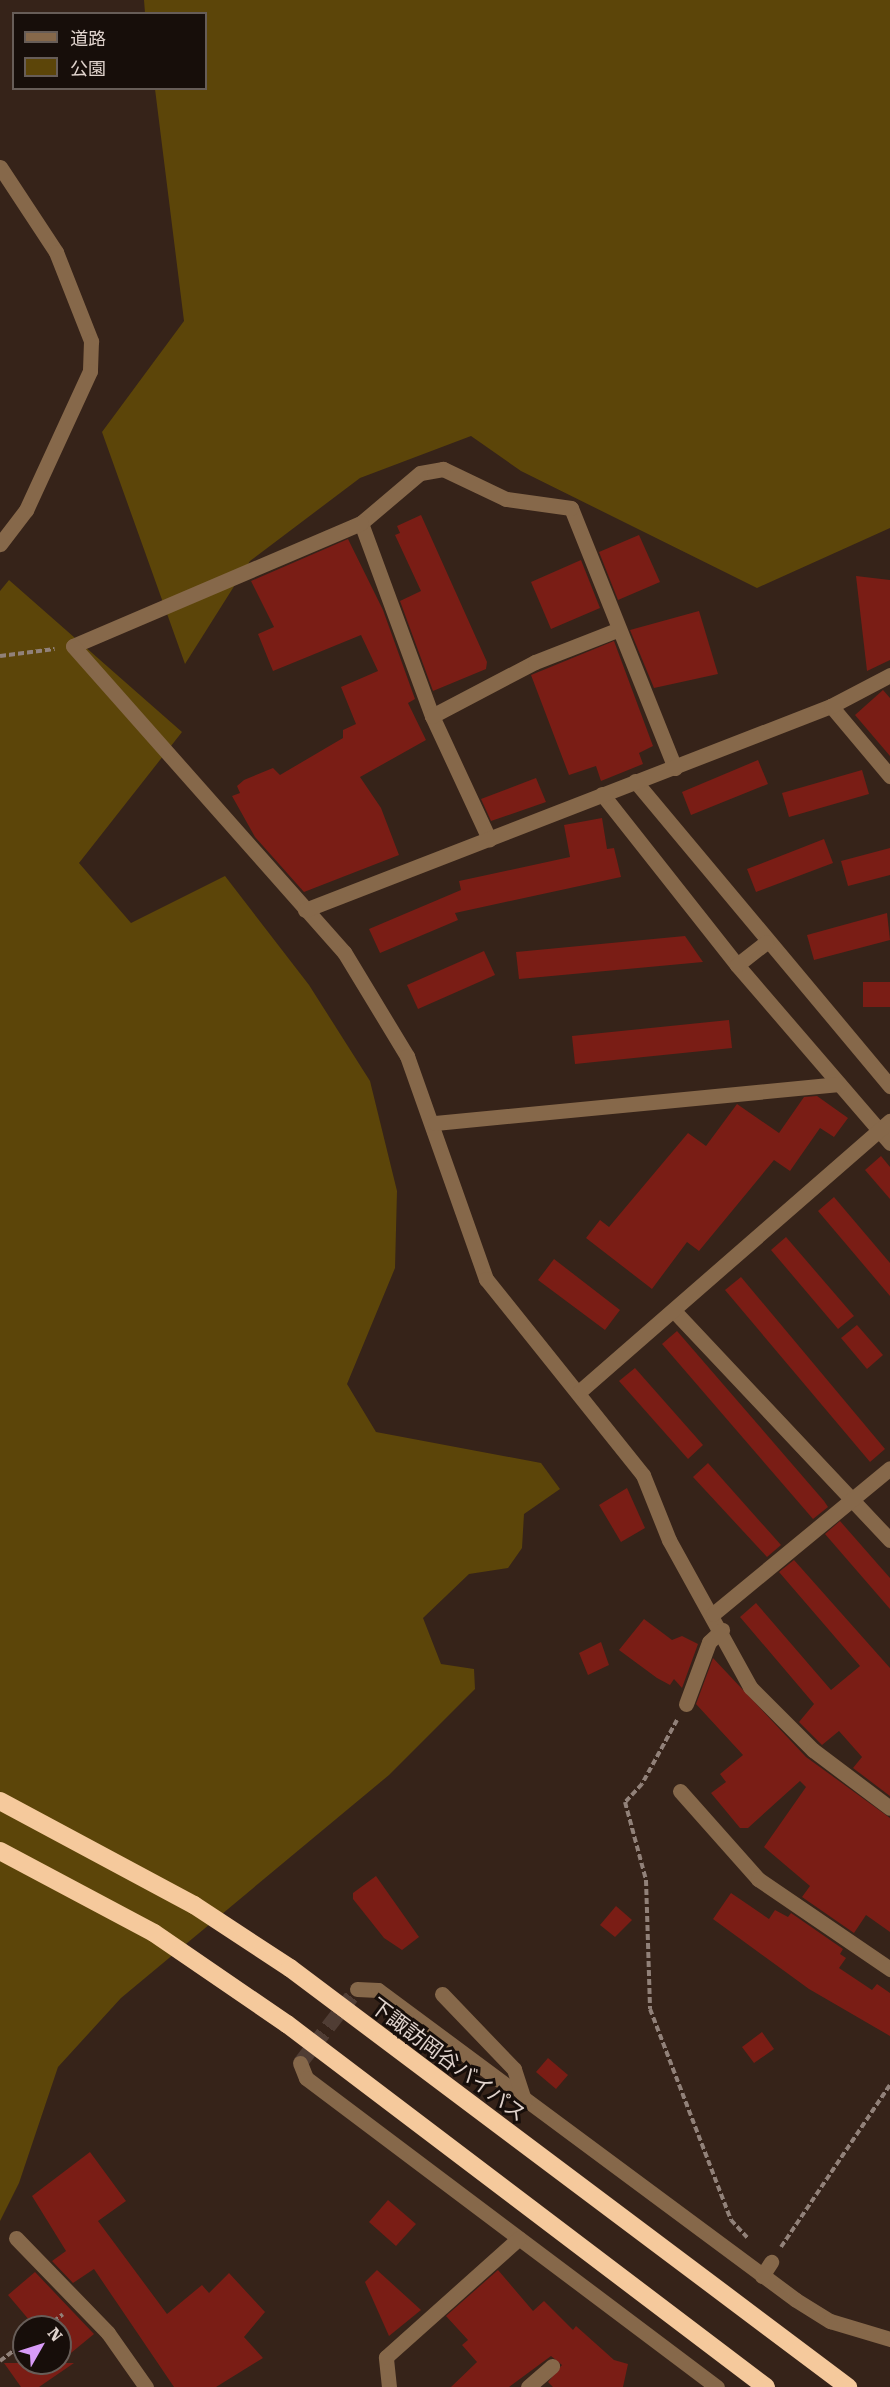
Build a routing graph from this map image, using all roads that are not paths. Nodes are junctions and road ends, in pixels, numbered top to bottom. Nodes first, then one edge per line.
1 (0, 167) edge
2 (361, 523) junction
3 (0, 544) edge
4 (619, 629) junction
5 (890, 675) edge
6 (831, 706) junction
7 (432, 716) junction
8 (675, 768) junction
9 (890, 776) edge
10 (635, 781) junction
11 (602, 794) junction
12 (489, 839) junction
13 (305, 910) junction
14 (766, 942) junction
15 (737, 965) junction
16 (839, 1084) junction
17 (890, 1086) edge
18 (435, 1124) junction
19 (887, 1132) edge
20 (675, 1313) junction
21 (580, 1391) junction
22 (890, 1468) edge
23 (854, 1499) junction
24 (890, 1540) edge
25 (713, 1614) junction
26 (722, 1630) junction
27 (686, 1704) road end
28 (680, 1791) dead end
29 (0, 1801) edge
30 (890, 1808) edge
31 (0, 1851) edge
32 (890, 1969) edge
33 (357, 1989) dead end
34 (442, 1994) dead end
35 (300, 2063) dead end
36 (524, 2100) junction
37 (16, 2238) dead end
38 (519, 2238) junction
39 (771, 2262) road end
40 (762, 2276) junction
41 (890, 2339) edge
42 (552, 2366) dead end
43 (146, 2387) edge
44 (389, 2387) edge
45 (528, 2387) edge
46 (716, 2387) edge
47 (766, 2387) edge
48 (848, 2387) edge

1 - 3 street
2 - 4 street
2 - 7 street
2 - 13 street
4 - 7 street
4 - 8 street
5 - 6 street
6 - 8 street
6 - 9 street
7 - 12 street
8 - 10 street
10 - 11 street
10 - 14 street
11 - 12 street
11 - 15 street
12 - 13 street
13 - 18 street
14 - 15 street
14 - 17 street
15 - 16 street
16 - 18 street
16 - 19 street
18 - 21 street
19 - 20 street
20 - 21 street
20 - 23 street
21 - 25 street
22 - 23 street
23 - 24 street
23 - 25 street
25 - 26 street
26 - 27 street
26 - 30 street
28 - 32 street
29 - 48 highway, 下諏訪岡谷バイパス
31 - 47 highway
33 - 36 street
34 - 36 street
35 - 38 street
36 - 40 street
37 - 43 street
38 - 44 street
38 - 46 street
39 - 40 street
40 - 41 street
42 - 45 street

